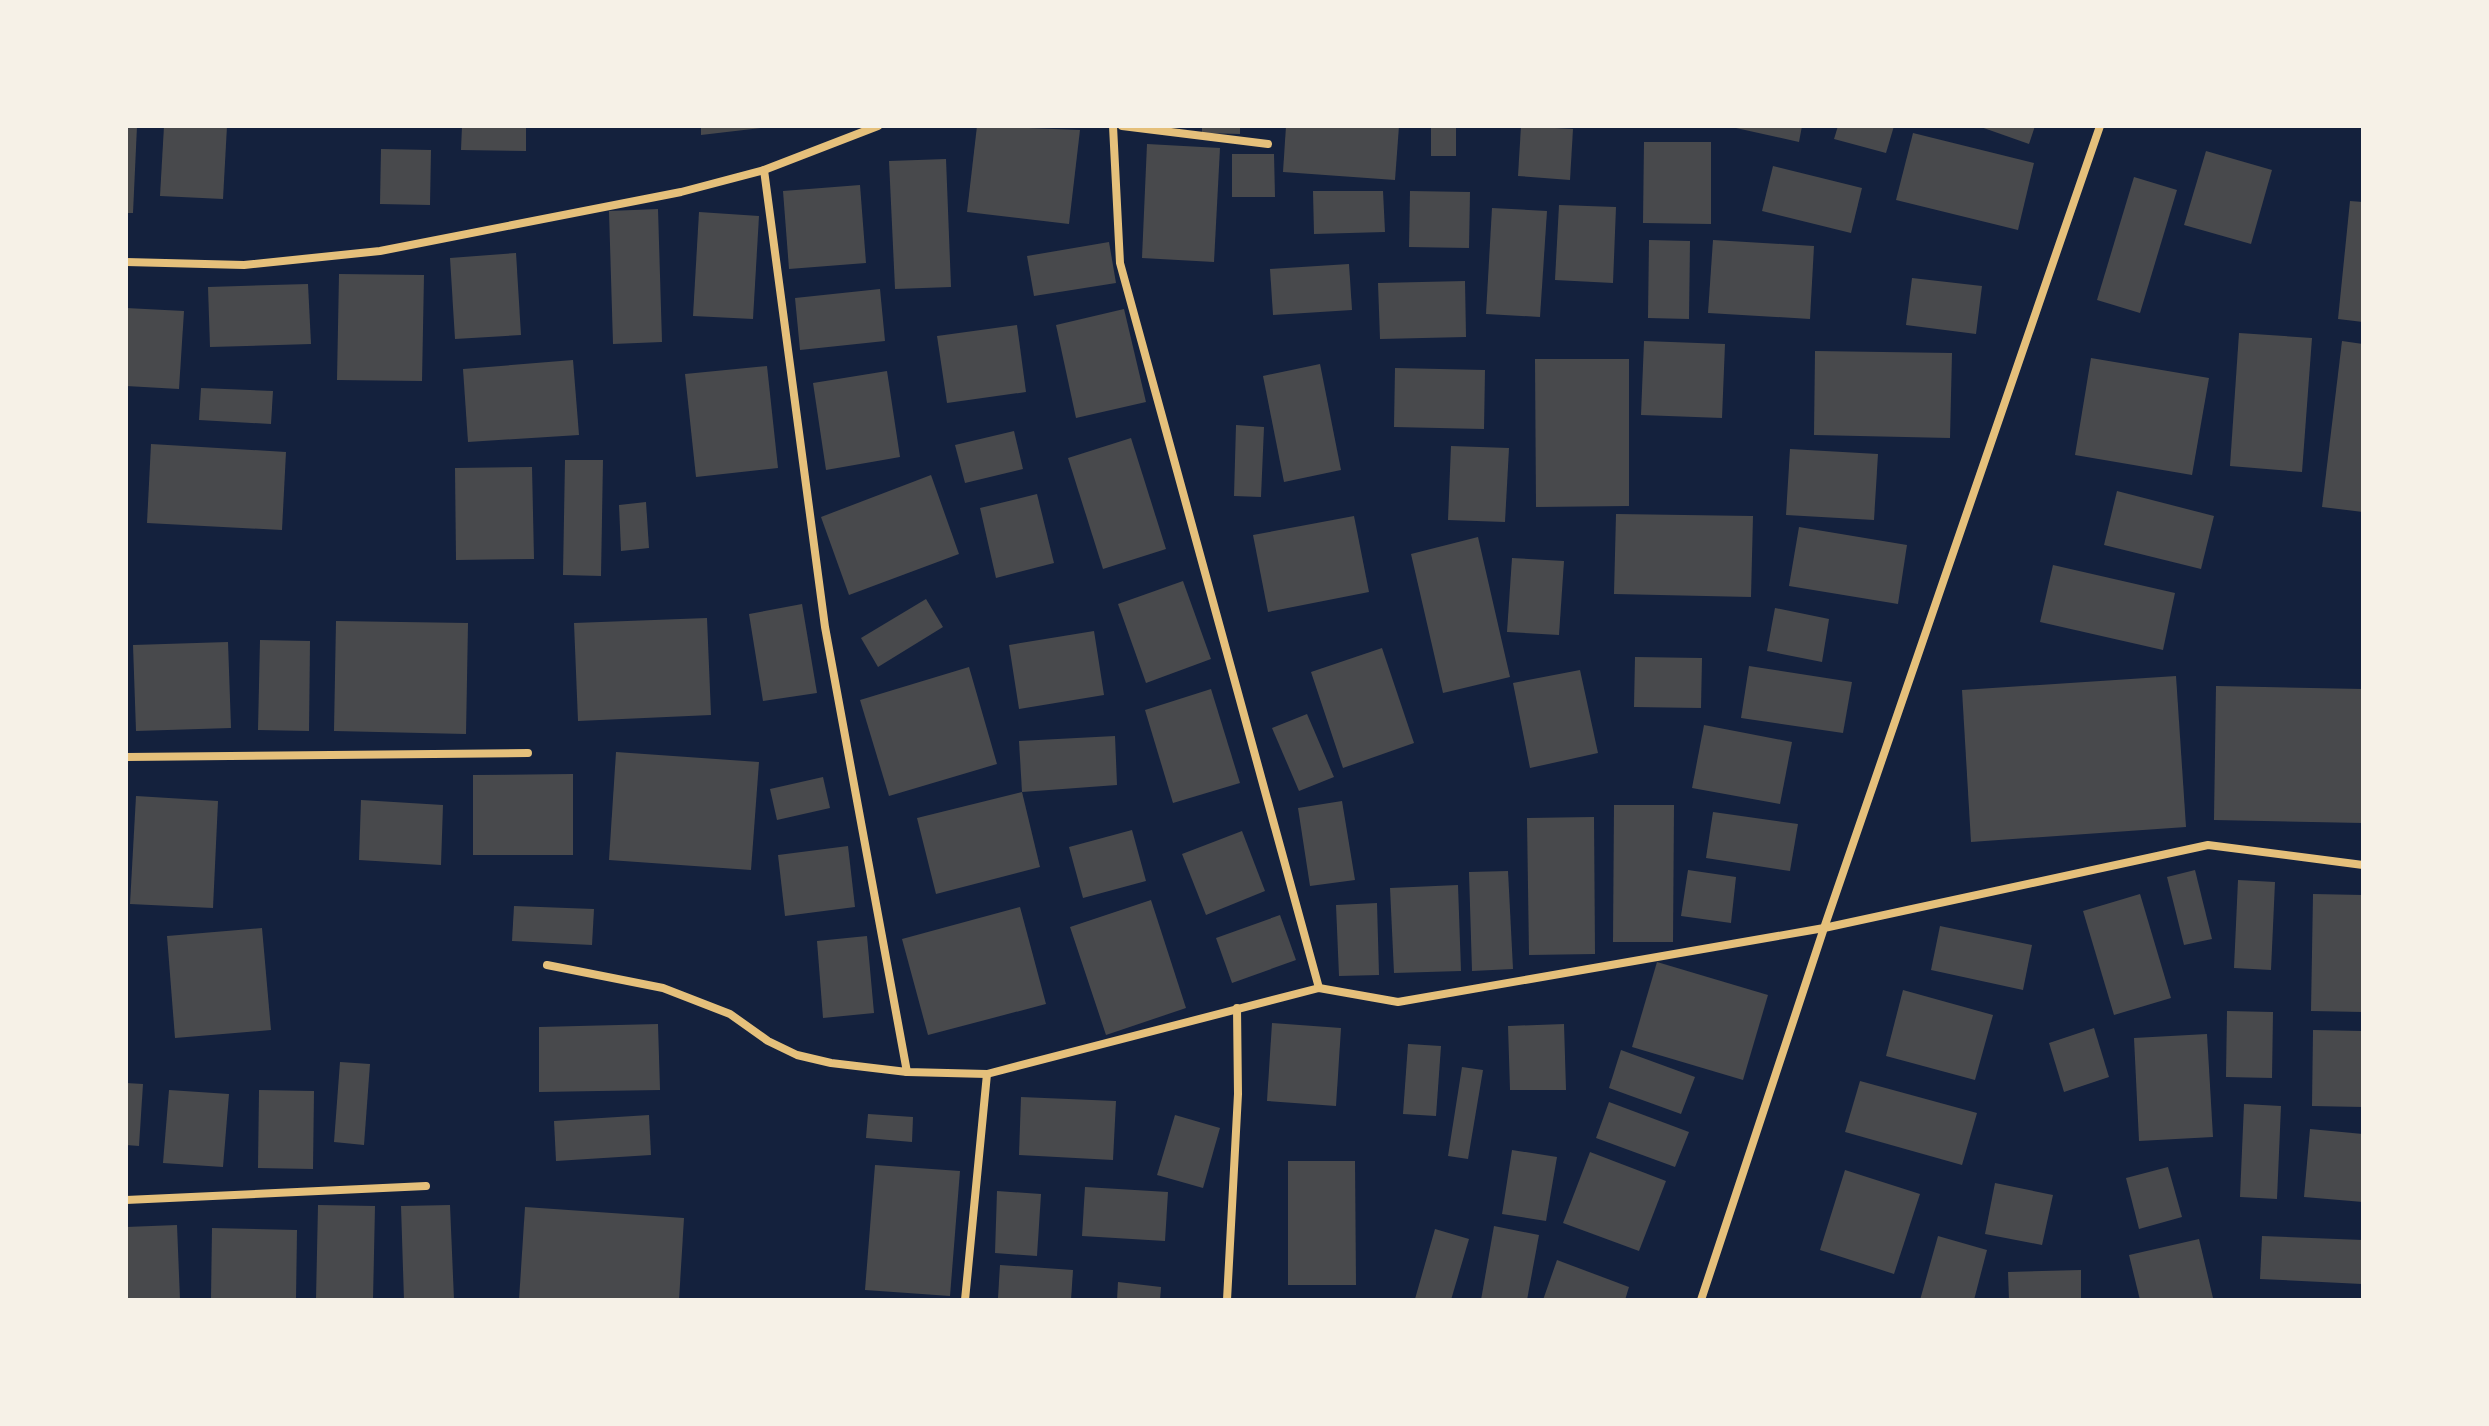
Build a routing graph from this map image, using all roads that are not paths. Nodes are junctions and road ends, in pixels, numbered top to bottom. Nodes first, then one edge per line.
1 (878, 126) edge
2 (1113, 126) edge
3 (1122, 126) edge
4 (2100, 126) edge
5 (1268, 144) dead end
6 (764, 170) junction
7 (126, 262) edge
8 (528, 753) dead end
9 (126, 757) edge
10 (2363, 865) edge
11 (1824, 928) junction
12 (547, 965) dead end
13 (1319, 988) junction
14 (1237, 1008) junction
15 (907, 1072) junction
16 (987, 1074) junction
17 (426, 1186) dead end
18 (126, 1200) edge
19 (965, 1300) edge
20 (1227, 1300) edge
21 (1701, 1300) edge

1 - 6 street
2 - 13 street
3 - 5 street
4 - 11 street
6 - 7 street
6 - 15 street
8 - 9 street
10 - 11 street
11 - 13 street
11 - 21 street
12 - 15 street
13 - 14 street
14 - 16 street
14 - 20 street
15 - 16 street
16 - 19 street
17 - 18 street

